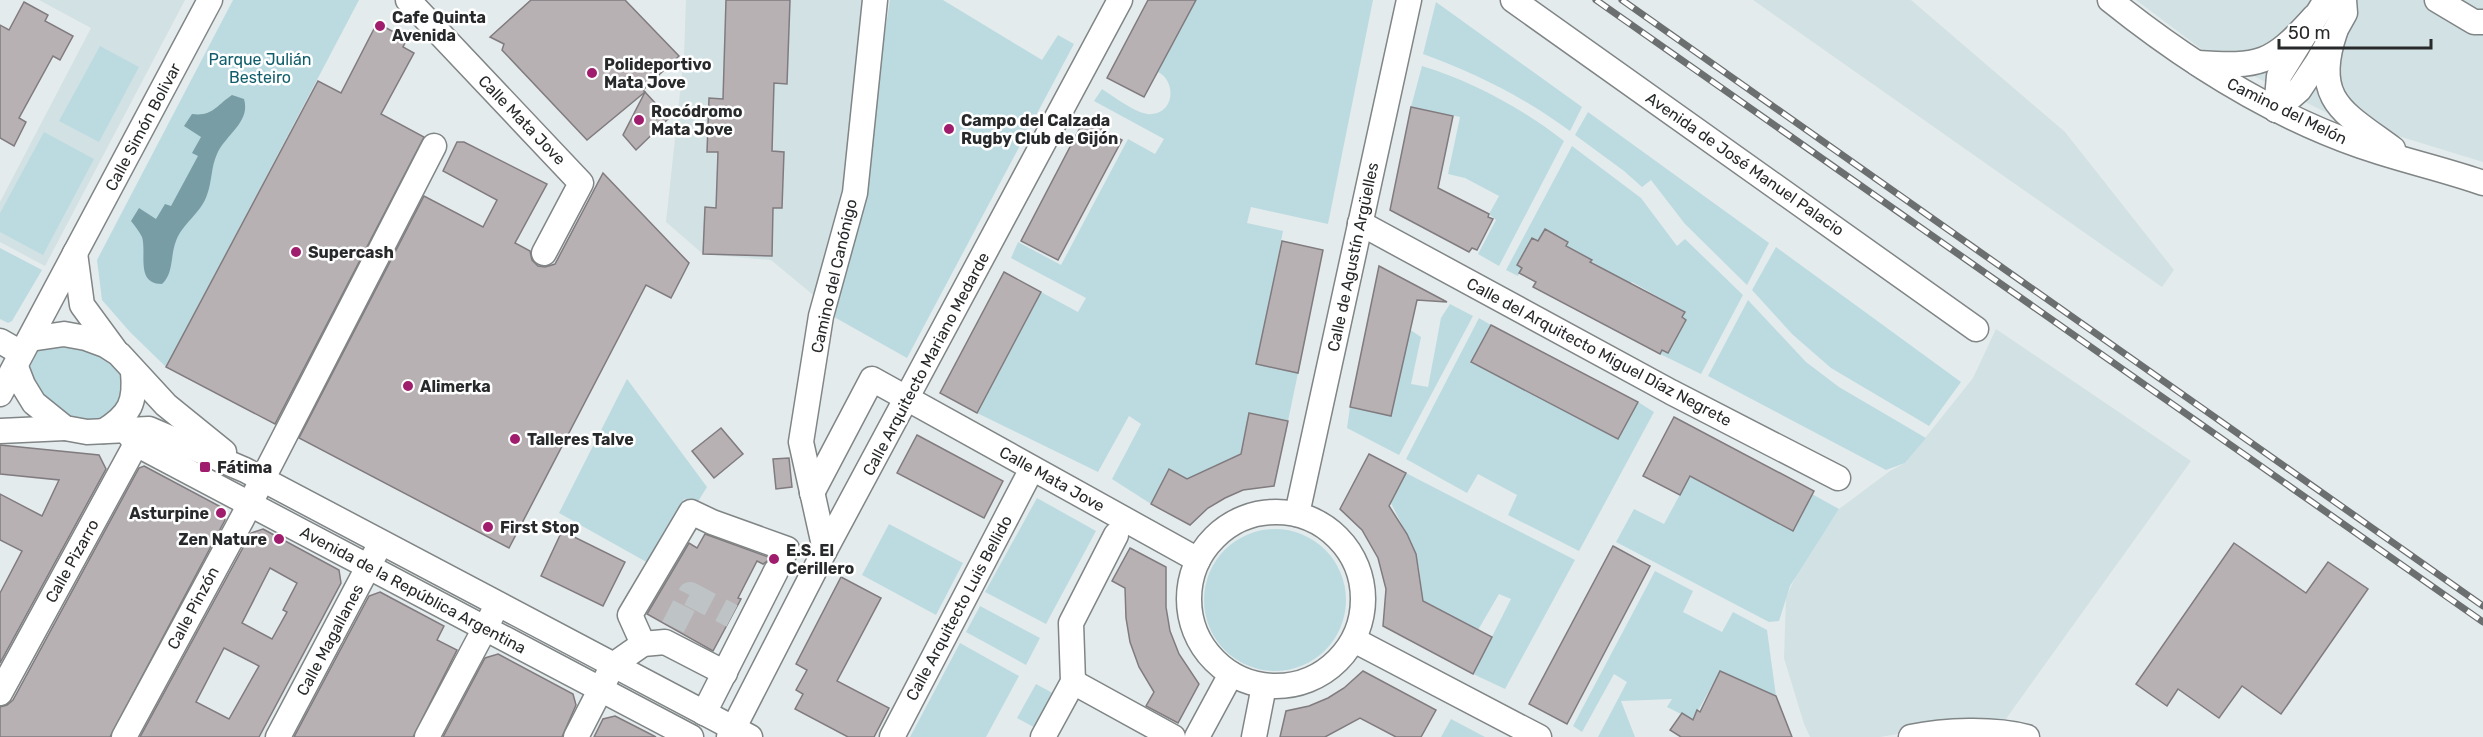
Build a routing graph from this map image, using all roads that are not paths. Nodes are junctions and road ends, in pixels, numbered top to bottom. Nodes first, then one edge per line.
1 (210, 0) edge
2 (408, 0) edge
3 (874, 0) edge
4 (1120, 0) edge
5 (1409, 0) edge
6 (1513, 0) edge
7 (2110, 0) edge
8 (2344, 0) edge
9 (2437, 0) edge
10 (2320, 9) edge
11 (2480, 24) edge
12 (2335, 32) junction
13 (2194, 62) junction
14 (2276, 110) junction
15 (434, 146) dead end
16 (2410, 161) junction
17 (2483, 183) edge
18 (1360, 223) junction
19 (75, 253) junction
20 (544, 253) dead end
21 (1976, 329) dead end
22 (0, 341) edge
23 (23, 353) junction
24 (126, 363) junction
25 (0, 394) edge
26 (907, 399) junction
27 (65, 428) junction
28 (0, 430) edge
29 (122, 435) junction
30 (254, 474) junction
31 (1839, 478) dead end
32 (1026, 480) dead end
33 (812, 493) junction
34 (249, 503) junction
35 (1297, 514) junction
36 (1116, 535) dead end
37 (381, 542) junction
38 (825, 550) junction
39 (1198, 560) junction
40 (368, 567) junction
41 (498, 604) junction
42 (485, 628) junction
43 (660, 638) junction
44 (1354, 640) junction
45 (613, 665) junction
46 (725, 673) junction
47 (1231, 674) junction
48 (1073, 682) junction
49 (1264, 686) junction
50 (601, 689) junction
51 (0, 693) edge
52 (704, 713) junction
53 (737, 734) edge
54 (124, 737) edge
55 (278, 737) edge
56 (427, 737) edge
57 (576, 737) edge
58 (691, 737) edge
59 (892, 737) edge
60 (1043, 737) edge
61 (1173, 737) edge
62 (1197, 737) edge
63 (1254, 737) edge
64 (1539, 737) edge
65 (1911, 737) edge
66 (2027, 737) edge

1 - 19 street, Calle Simón Bolivar
2 - 20 street, Calle Mata Jove
3 - 33 street, Camino del Canónigo
4 - 26 street, Calle Arquitecto Mariano Medarde
5 - 18 street, Calle de Agustín Argüelles
6 - 21 street, Avenida de José Manuel Palacio
7 - 13 street, Camino del Melón
8 - 12 street
9 - 11 street
10 - 13 street
10 - 14 street
12 - 14 street
12 - 16 street
13 - 14 street, Camino del Melón
14 - 16 street, Camino del Melón
15 - 30 street, Calle Pinzón
16 - 17 street, Camino del Melón
18 - 31 street, Calle del Arquitecto Miguel Díaz Negrete
18 - 35 street, Calle de Agustín Argüelles
19 - 23 street, Calle Simón Bolivar
19 - 24 street
22 - 23 street
23 - 24 street
23 - 25 street, Calle Simón Bolivar
23 - 27 street
24 - 29 street
24 - 30 street, Avenida de la República Argentina
26 - 33 street, Calle Mata Jove
26 - 38 street, Calle Arquitecto Mariano Medarde
26 - 39 street, Calle Mata Jove
27 - 28 street
27 - 29 street
29 - 30 street, Avenida de la República Argentina
29 - 34 street, Avenida de la República Argentina
29 - 51 street, Calle Pizarro
30 - 34 street, Calle Pinzón
30 - 37 street, Avenida de la República Argentina
32 - 59 street, Calle Arquitecto Luis Bellido
33 - 38 street, Camino del Canónigo
34 - 40 street, Avenida de la República Argentina
34 - 54 street, Calle Pinzón
35 - 39 street
35 - 44 street
36 - 48 street
37 - 40 street, Calle Magallanes
37 - 41 street, Avenida de la República Argentina
38 - 53 street, Calle Arquitecto Mariano Medarde
39 - 47 street
40 - 42 street, Avenida de la República Argentina
40 - 55 street, Calle Magallanes
41 - 42 street
41 - 45 street, Avenida de la República Argentina
42 - 50 street, Avenida de la República Argentina
42 - 56 street
43 - 45 street
43 - 46 street
43 - 46 street
44 - 49 street
44 - 64 street
45 - 50 street
45 - 52 street, Avenida de la República Argentina
46 - 52 street
47 - 49 street
47 - 62 street
48 - 60 street
48 - 61 street
49 - 63 street
50 - 57 street
50 - 58 street, Avenida de la República Argentina
52 - 53 street, Avenida de la República Argentina
65 - 66 street

